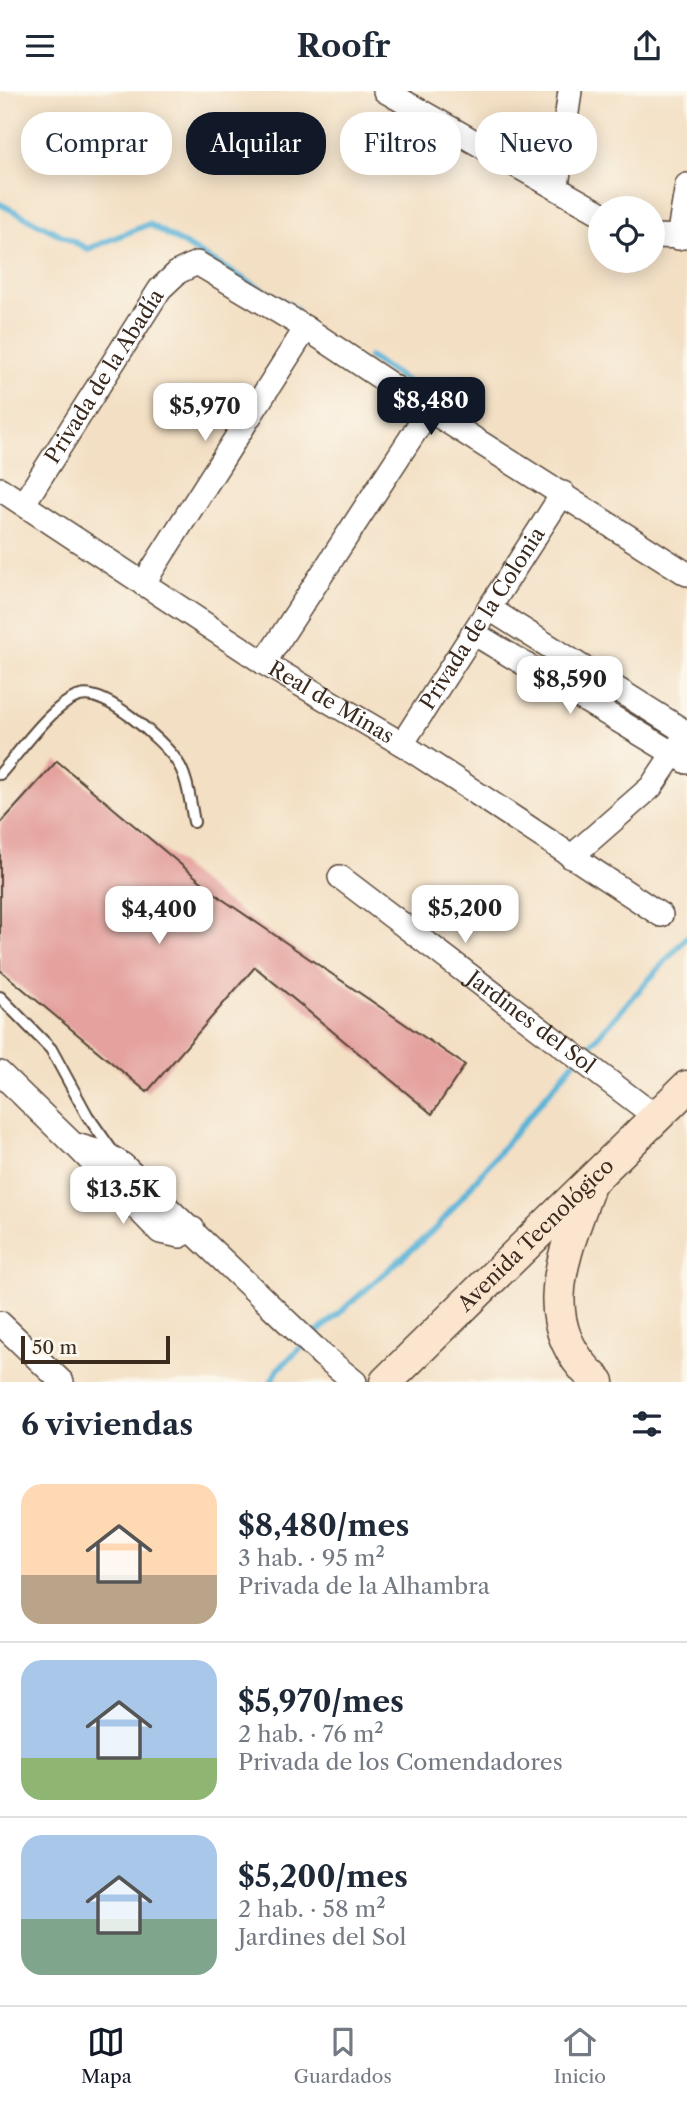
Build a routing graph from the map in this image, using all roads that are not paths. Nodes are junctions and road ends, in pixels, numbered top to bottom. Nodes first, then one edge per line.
1 (385, 91) edge
2 (570, 91) edge
3 (421, 101) edge
4 (687, 184) edge
5 (556, 185) junction
6 (588, 205) edge
7 (665, 237) edge
8 (683, 238) edge
9 (306, 327) junction
10 (429, 410) junction
11 (0, 489) edge
12 (562, 493) junction
13 (24, 503) junction
14 (687, 574) edge
15 (143, 584) junction
16 (490, 609) junction
17 (475, 634) junction
18 (264, 663) junction
19 (687, 732) edge
20 (402, 744) junction
21 (681, 758) edge
22 (0, 773) edge
23 (194, 822) dead end
24 (571, 857) junction
25 (340, 877) dead end
26 (661, 915) dead end
27 (0, 997) edge
28 (0, 1073) edge
29 (687, 1087) edge
30 (656, 1117) junction
31 (73, 1143) junction
32 (123, 1165) junction
33 (590, 1183) junction
34 (192, 1229) junction
35 (0, 1324) edge
36 (61, 1382) edge
37 (355, 1382) edge
38 (386, 1382) edge
39 (597, 1382) edge

1 - 3 street
2 - 5 street
3 - 5 street
4 - 8 street
5 - 6 street
7 - 8 street
9 - 10 street
9 - 13 street, Privada de la Abadía
9 - 15 street
10 - 12 street
10 - 18 street
11 - 13 street, Real de Minas
12 - 14 street
12 - 16 street, Privada de la Colonia
13 - 15 street, Real de Minas
15 - 18 street, Real de Minas
16 - 17 street, Privada de la Colonia
16 - 19 street
17 - 20 street, Privada de la Colonia
17 - 21 street
18 - 20 street, Real de Minas
19 - 21 street
20 - 24 street, Real de Minas
21 - 24 street
22 - 23 lane
24 - 26 street, Real de Minas
25 - 30 street, Jardines del Sol
27 - 32 lane
28 - 31 street
29 - 30 main road, Avenida Tecnológico
30 - 33 main road, Avenida Tecnológico
31 - 32 street
31 - 34 street
32 - 34 street
33 - 38 main road, Avenida Tecnológico
33 - 39 main road
34 - 37 street
35 - 36 street

